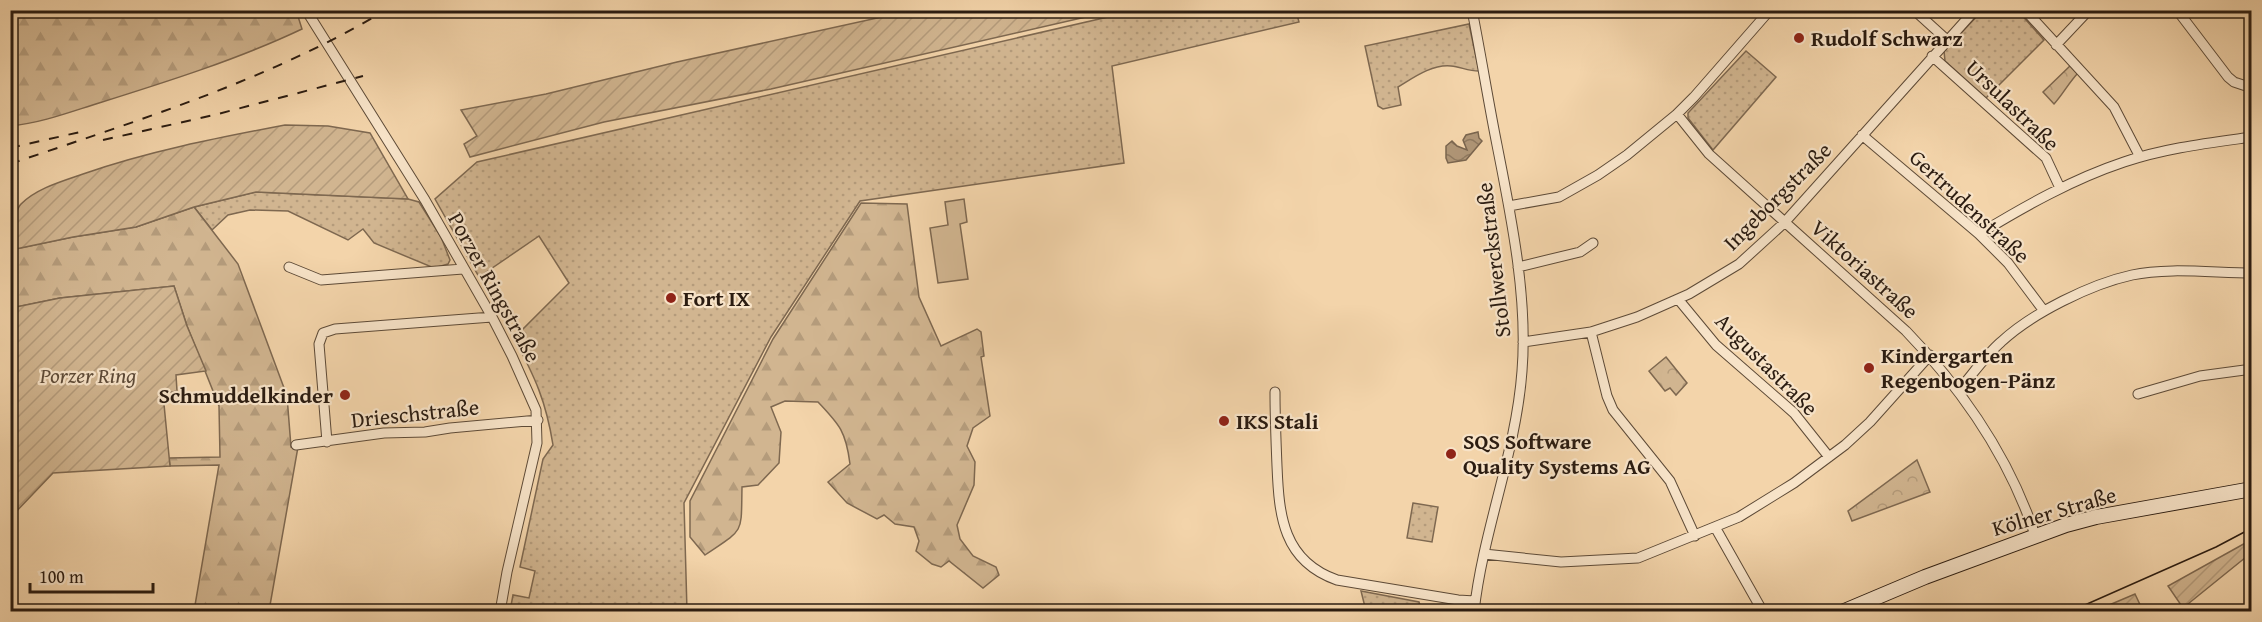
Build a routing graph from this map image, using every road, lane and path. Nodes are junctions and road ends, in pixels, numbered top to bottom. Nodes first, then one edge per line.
1 (306, 10) edge
2 (1472, 10) edge
3 (1770, 10) edge
4 (1914, 10) edge
5 (1975, 10) edge
6 (2090, 10) edge
7 (2177, 10) edge
8 (2029, 12) edge
9 (1947, 40) junction
10 (2056, 45) junction
11 (1932, 56) junction
12 (2252, 88) edge
13 (1677, 114) junction
14 (1862, 135) junction
15 (2252, 137) edge
16 (2140, 157) junction
17 (2060, 188) junction
18 (1509, 206) junction
19 (1784, 223) junction
20 (1979, 234) junction
21 (1593, 243) dead end
22 (289, 267) dead end
23 (1518, 267) junction
24 (463, 269) junction
25 (2252, 273) edge
26 (1678, 299) junction
27 (2044, 311) junction
28 (492, 317) junction
29 (1592, 332) junction
30 (1523, 342) junction
31 (1930, 355) junction
32 (2252, 369) edge
33 (1959, 390) junction
34 (1275, 392) dead end
35 (2138, 394) dead end
36 (538, 420) junction
37 (327, 442) junction
38 (296, 445) dead end
39 (1829, 457) junction
40 (2252, 489) edge
41 (1715, 527) junction
42 (2035, 535) junction
43 (1695, 536) junction
44 (1484, 554) junction
45 (1875, 598) junction
46 (1476, 601) junction
47 (500, 612) edge
48 (1474, 612) edge
49 (1763, 612) edge
50 (1842, 612) edge
51 (1855, 612) edge

1 - 24 street, Porzer Ringstraße
2 - 18 street, Stollwerckstraße
3 - 13 street
4 - 9 street
5 - 9 street, Ingeborgstraße
6 - 10 street
7 - 12 street
8 - 10 street
9 - 11 street, Ingeborgstraße
10 - 16 street
11 - 14 street, Ingeborgstraße
11 - 17 street, Ursulastraße
13 - 18 street
13 - 19 street, Viktoriastraße
14 - 19 street, Ingeborgstraße
14 - 20 street, Gertrudenstraße
15 - 16 street
16 - 17 street
17 - 20 street
18 - 23 street, Stollwerckstraße
19 - 26 street, Ingeborgstraße
19 - 31 street, Viktoriastraße
20 - 27 street, Gertrudenstraße
21 - 23 street
22 - 24 street
23 - 30 street, Stollwerckstraße
24 - 28 street, Porzer Ringstraße
25 - 27 street
26 - 29 street, Ingeborgstraße
26 - 39 street, Augustastraße
27 - 33 street
28 - 36 street, Porzer Ringstraße
28 - 37 street
29 - 30 street, Ingeborgstraße
29 - 43 street
30 - 44 street, Stollwerckstraße
31 - 33 street, Viktoriastraße
31 - 39 street
32 - 35 street
33 - 42 street, Viktoriastraße
34 - 46 street
36 - 37 street, Drieschstraße
36 - 47 street, Porzer Ringstraße
37 - 38 street, Drieschstraße
39 - 41 street
40 - 42 main road, Kölner Straße
41 - 43 street
41 - 49 street
42 - 45 main road, Kölner Straße
43 - 44 street
44 - 46 street, Stollwerckstraße
45 - 50 main road, Kölner Straße
45 - 51 main road, Kölner Straße
46 - 48 street, Stollwerckstraße

